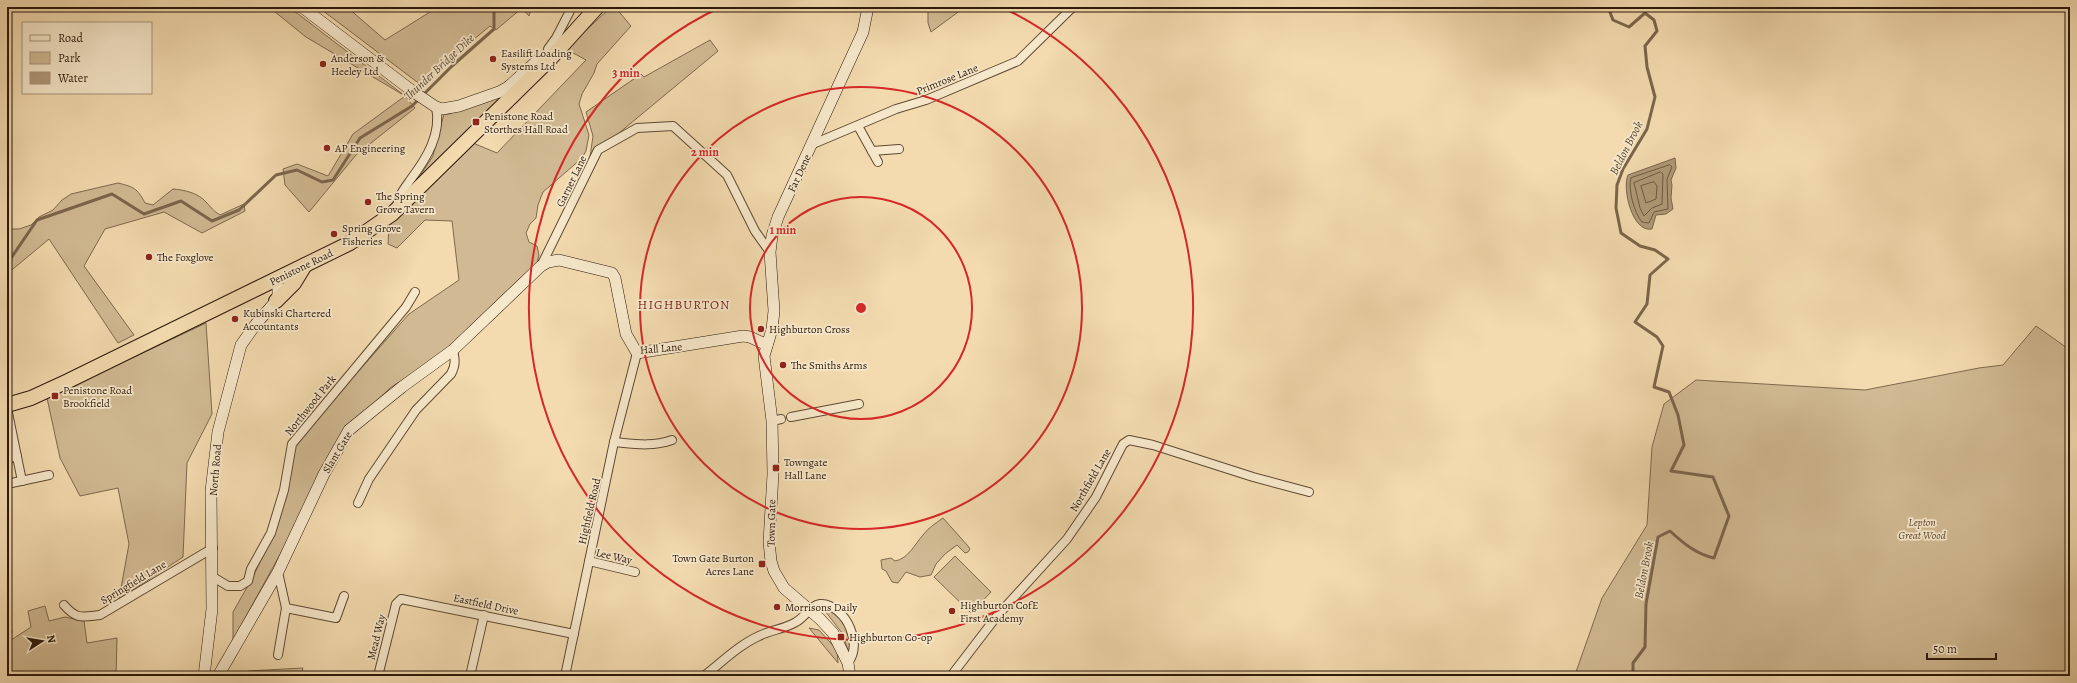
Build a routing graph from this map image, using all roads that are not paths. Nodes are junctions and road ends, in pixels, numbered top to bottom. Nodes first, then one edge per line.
1 (302, 7) edge
2 (572, 7) edge
3 (598, 7) edge
4 (868, 7) edge
5 (1073, 7) edge
6 (550, 59) junction
7 (433, 105) junction
8 (858, 126) junction
9 (813, 144) junction
10 (899, 149) dead end
11 (872, 151) junction
12 (878, 162) dead end
13 (396, 210) junction
14 (770, 252) junction
15 (305, 265) junction
16 (541, 266) junction
17 (612, 273) joint
18 (275, 280) junction
19 (415, 292) dead end
20 (276, 301) junction
21 (766, 345) junction
22 (453, 350) junction
23 (637, 353) junction
24 (859, 404) dead end
25 (7, 406) edge
26 (791, 417) dead end
27 (672, 440) dead end
28 (614, 442) junction
29 (17, 456) junction
30 (7, 459) edge
31 (49, 475) dead end
32 (22, 481) junction
33 (7, 484) edge
34 (1309, 492) dead end
35 (358, 504) dead end
36 (213, 548) junction
37 (589, 561) junction
38 (278, 572) junction
39 (635, 572) dead end
40 (212, 577) junction
41 (344, 596) dead end
42 (396, 604) joint
43 (64, 605) dead end
44 (286, 608) junction
45 (810, 610) junction
46 (484, 616) junction
47 (574, 634) junction
48 (278, 655) dead end
49 (848, 663) junction
50 (204, 676) edge
51 (218, 676) edge
52 (378, 676) edge
53 (470, 676) edge
54 (565, 676) edge
55 (704, 676) edge
56 (850, 676) edge
57 (951, 676) edge

1 - 7 street
2 - 6 street
3 - 6 highway, Penistone Road
4 - 9 street, Far Dene
5 - 8 street, Primrose Lane
6 - 7 street
6 - 13 highway, Penistone Road
7 - 13 street
8 - 9 street, Primrose Lane
8 - 11 street
9 - 14 street, Far Dene
10 - 11 street
11 - 12 street
13 - 15 highway, Penistone Road
14 - 16 street, Garner Lane
14 - 21 street, Far Dene
15 - 18 highway, Penistone Road
15 - 20 highway
16 - 17 street, Slant Gate
16 - 22 street, Slant Gate
17 - 23 street, Hall Lane
18 - 20 street
18 - 25 highway, Penistone Road
19 - 40 street, Northwood Park
20 - 36 street, North Road
21 - 23 street, Hall Lane
21 - 45 street, Town Gate
22 - 35 street
22 - 38 street, Slant Gate
23 - 28 street, Highfield Road
24 - 26 street
25 - 29 street
27 - 28 street
28 - 37 street, Highfield Road
29 - 30 street
29 - 32 street
31 - 32 street
32 - 33 street
34 - 57 street, Northfield Lane
36 - 40 street, North Road
36 - 43 street, Springfield Lane
37 - 39 street, Lee Way
37 - 47 street, Highfield Road
38 - 44 street
38 - 51 street, Slant Gate
40 - 50 street, North Road
41 - 44 street
42 - 46 street, Eastfield Drive
42 - 52 street, Mead Way
44 - 48 street
45 - 49 street, Town Gate
45 - 49 street
45 - 55 street
46 - 47 street, Eastfield Drive
46 - 53 street
47 - 54 street, Highfield Road
49 - 56 street, Town Gate

